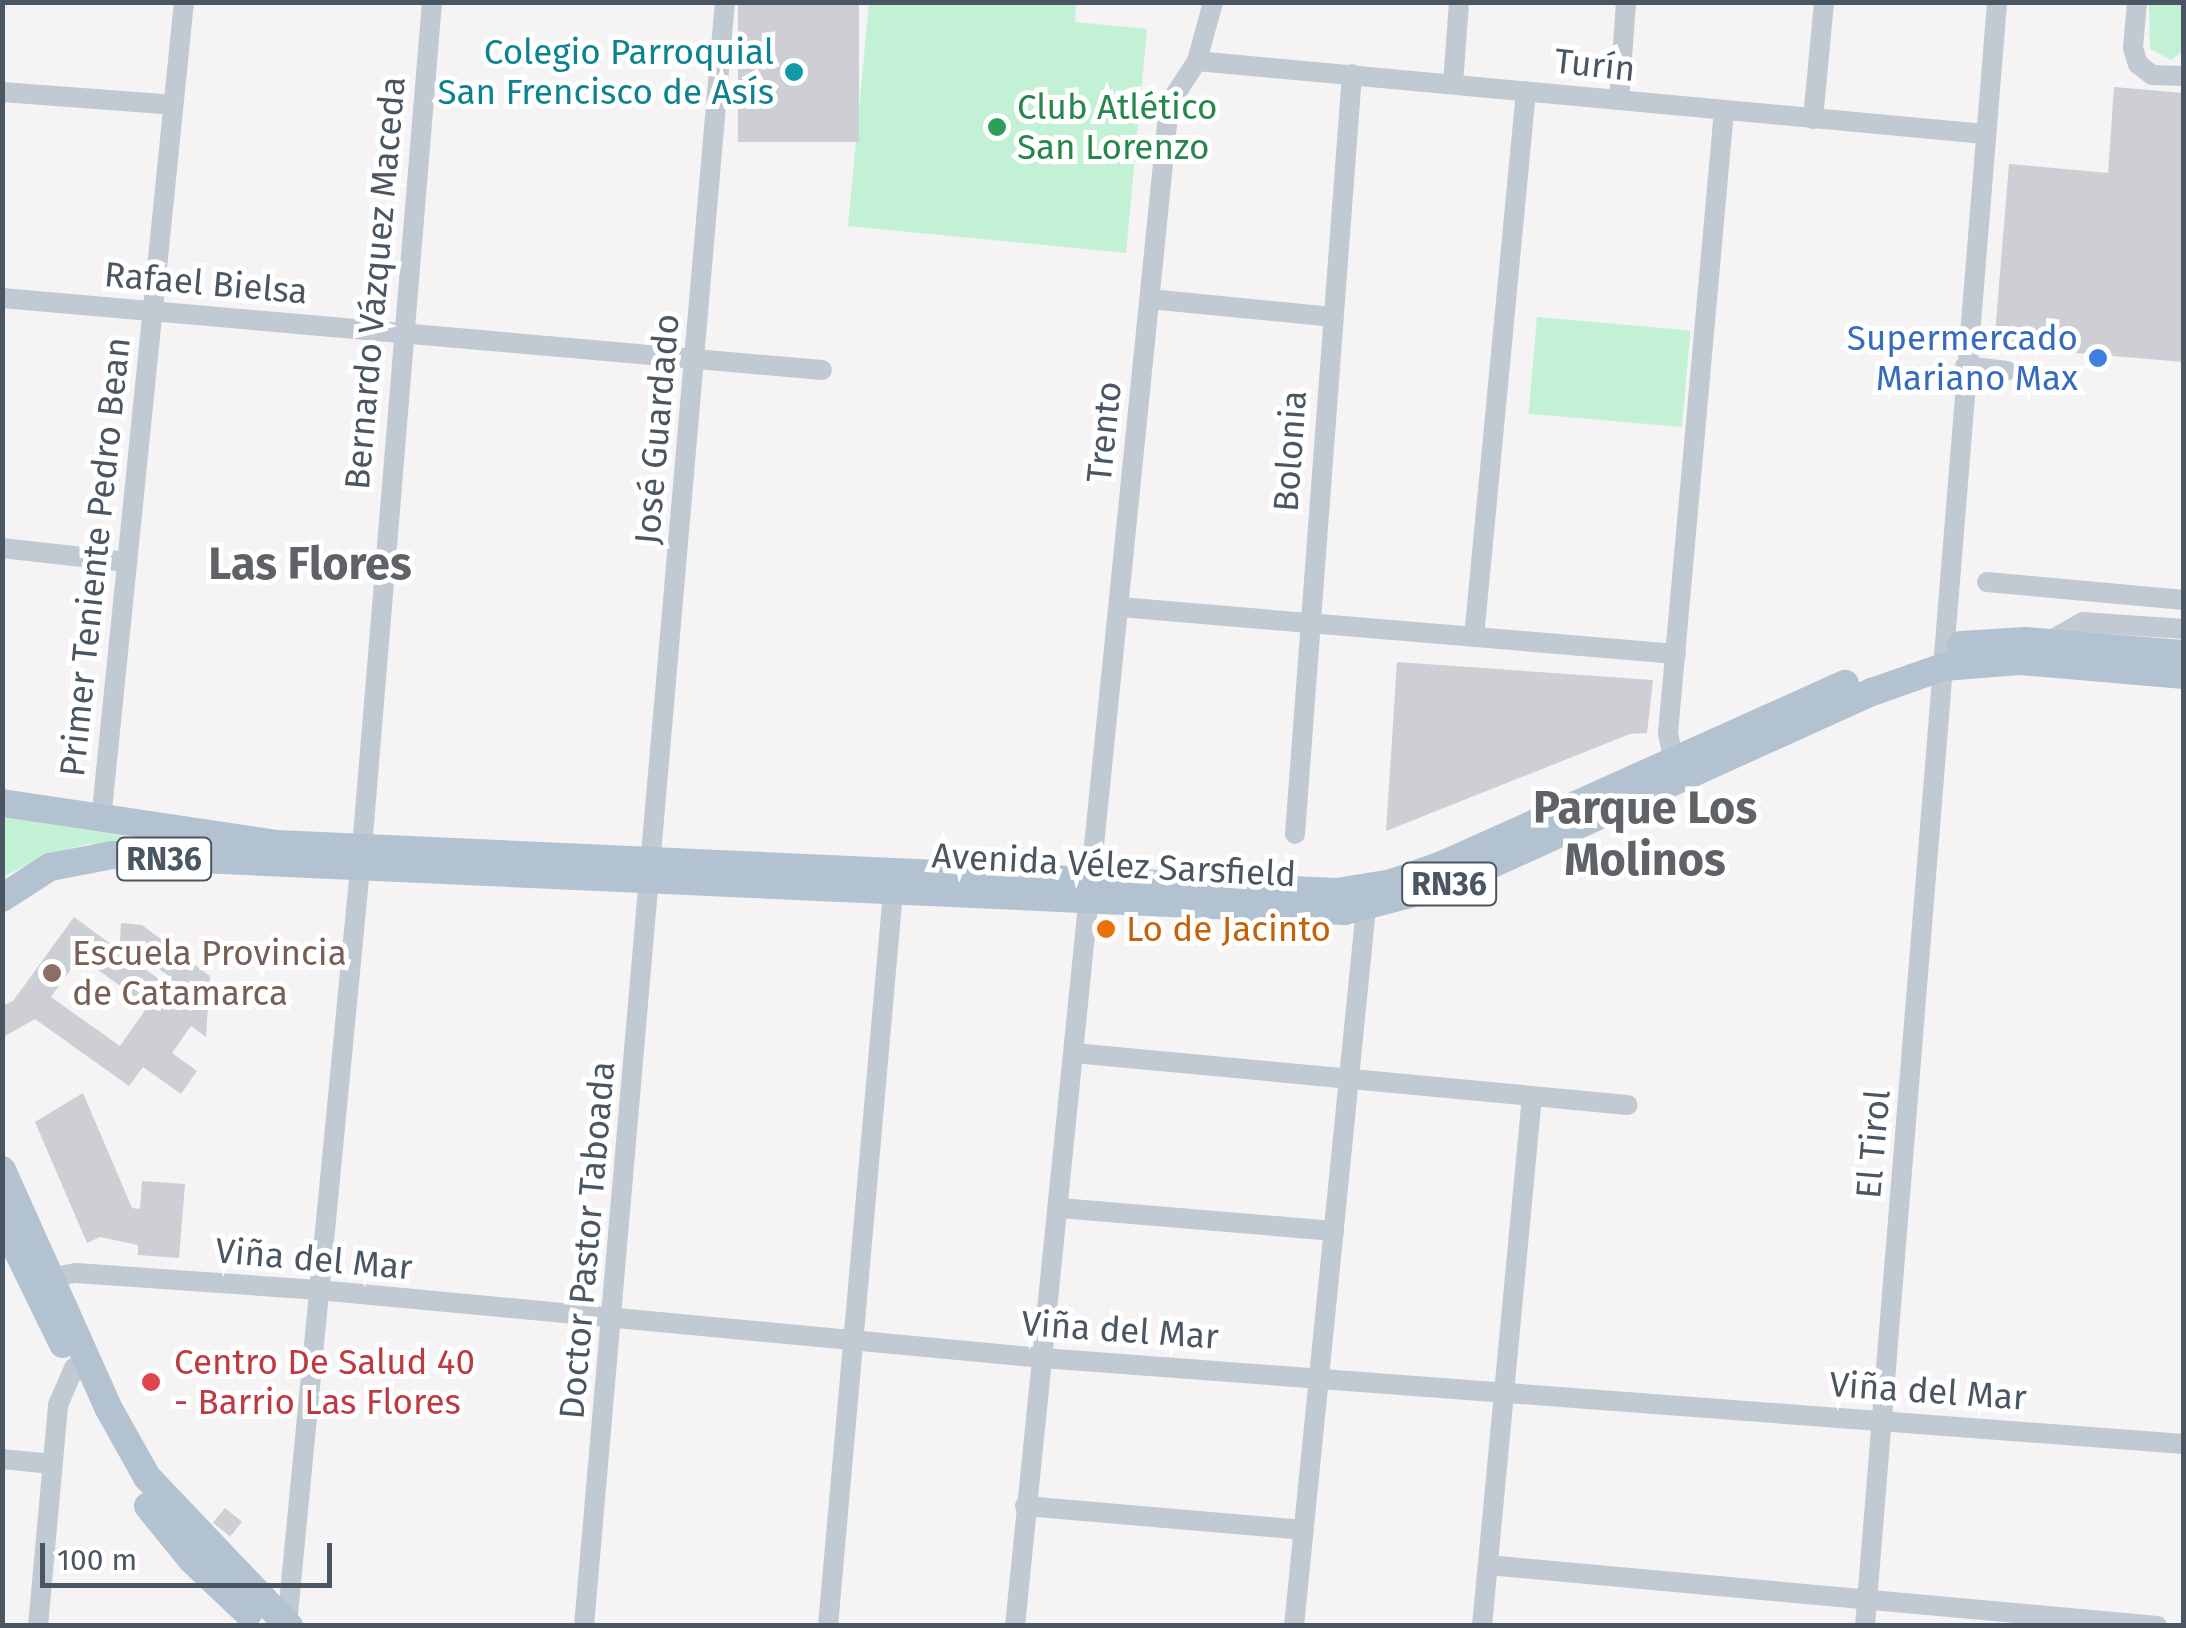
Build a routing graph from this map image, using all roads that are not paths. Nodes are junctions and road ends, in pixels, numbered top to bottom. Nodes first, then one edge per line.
1 (184, 2) edge
2 (432, 2) edge
3 (725, 2) edge
4 (1213, 2) edge
5 (1460, 2) edge
6 (1626, 2) edge
7 (1824, 2) edge
8 (1997, 2) edge
9 (2137, 2) edge
10 (1197, 61) junction
11 (1352, 74) junction
12 (2184, 76) edge
13 (1453, 84) junction
14 (1526, 91) junction
15 (2, 92) edge
16 (1619, 100) junction
17 (174, 105) junction
18 (1724, 111) junction
19 (1813, 119) junction
20 (1986, 134) junction
21 (2, 298) edge
22 (1150, 299) junction
23 (152, 311) junction
24 (1332, 317) junction
25 (402, 333) junction
26 (695, 358) junction
27 (1965, 366) junction
28 (822, 370) dead end
29 (2007, 371) dead end
30 (2, 548) edge
31 (127, 562) junction
32 (1987, 582) dead end
33 (2120, 594) junction
34 (2184, 600) edge
35 (1120, 607) junction
36 (1310, 624) junction
37 (2118, 624) junction
38 (2184, 629) edge
39 (1474, 637) junction
40 (2048, 642) junction
41 (1676, 654) junction
42 (2184, 654) edge
43 (1943, 658) junction
44 (2184, 675) edge
45 (1676, 770) junction
46 (2, 803) edge
47 (101, 820) junction
48 (1295, 834) dead end
49 (361, 858) junction
50 (652, 871) junction
51 (1091, 890) junction
52 (893, 892) junction
53 (2, 898) edge
54 (1366, 908) junction
55 (1074, 1052) junction
56 (1349, 1078) junction
57 (1532, 1096) junction
58 (1628, 1106) dead end
59 (2, 1170) edge
60 (1060, 1208) junction
61 (2, 1220) edge
62 (1334, 1230) junction
63 (53, 1277) junction
64 (318, 1290) junction
65 (612, 1320) junction
66 (852, 1340) junction
67 (1042, 1358) junction
68 (81, 1364) junction
69 (1319, 1378) junction
70 (1506, 1396) junction
71 (1883, 1420) junction
72 (2184, 1444) edge
73 (2, 1459) edge
74 (52, 1464) junction
75 (1025, 1506) junction
76 (1304, 1530) junction
77 (1488, 1565) junction
78 (1868, 1600) junction
79 (279, 1625) edge
80 (38, 1626) edge
81 (584, 1626) edge
82 (828, 1626) edge
83 (1015, 1626) edge
84 (1294, 1626) edge
85 (1482, 1626) edge
86 (1865, 1626) edge
87 (2158, 1626) edge

1 - 17 street, Primer Teniente Pedro Bean
2 - 25 street, Bernardo Vázquez Maceda
3 - 26 street, José Guardado
4 - 10 street, Trento
5 - 13 street
6 - 16 street
7 - 19 street
8 - 20 street, El Tirol
9 - 12 street
10 - 11 street, Turín
10 - 22 street, Trento
11 - 13 street, Turín
11 - 24 street, Bolonia
13 - 14 street, Turín
14 - 16 street, Turín
14 - 39 street
15 - 17 street
16 - 18 street, Turín
17 - 23 street, Primer Teniente Pedro Bean
18 - 19 street, Turín
18 - 41 street
19 - 20 street, Turín
20 - 27 street, El Tirol
21 - 23 street, Rafael Bielsa
22 - 24 street
22 - 35 street, Trento
23 - 25 street, Rafael Bielsa
23 - 31 street, Primer Teniente Pedro Bean
24 - 36 street, Bolonia
25 - 26 street, Rafael Bielsa
25 - 49 street, Bernardo Vázquez Maceda
26 - 28 street, Rafael Bielsa
26 - 50 street, José Guardado
27 - 29 street
27 - 43 street, El Tirol
30 - 31 street
31 - 47 street, Primer Teniente Pedro Bean
32 - 33 street
33 - 34 street
33 - 37 street
35 - 36 street
35 - 51 street, Trento
36 - 39 street
36 - 48 street, Bolonia
37 - 38 street
37 - 40 street
39 - 41 street
40 - 42 main road, Avenida Vélez Sarsfield / RN36
40 - 43 main road, Avenida Vélez Sarsfield / RN36
41 - 45 street
43 - 44 main road, Avenida Vélez Sarsfield / RN36
43 - 45 main road, Avenida Vélez Sarsfield / RN36
43 - 71 street, El Tirol
45 - 51 main road, Avenida Vélez Sarsfield / RN36
45 - 54 main road, Avenida Vélez Sarsfield / RN36
46 - 47 main road, Avenida Vélez Sarsfield / RN36
47 - 49 main road, Avenida Vélez Sarsfield / RN36
49 - 50 main road, Avenida Vélez Sarsfield / RN36
49 - 53 main road, Avenida Vélez Sarsfield / RN36
49 - 64 street, Bernardo Vázquez Maceda
50 - 51 main road, Avenida Vélez Sarsfield / RN36
50 - 52 main road, Avenida Vélez Sarsfield / RN36
50 - 65 street, Doctor Pastor Taboada
51 - 52 main road, Avenida Vélez Sarsfield / RN36
51 - 54 main road, Avenida Vélez Sarsfield / RN36
51 - 55 street, Trento
52 - 66 street
54 - 56 street
55 - 56 street
55 - 60 street, Trento
56 - 57 street
56 - 62 street
57 - 58 street
57 - 70 street
59 - 63 main road
60 - 62 street
60 - 67 street, Trento
61 - 68 main road
62 - 69 street
63 - 64 street, Viña del Mar
63 - 68 main road
64 - 65 street, Viña del Mar
64 - 79 street, Bernardo Vázquez Maceda
65 - 66 street, Viña del Mar
65 - 81 street, Doctor Pastor Taboada
66 - 67 street, Viña del Mar
66 - 82 street
67 - 69 street, Viña del Mar
67 - 75 street, Trento
68 - 74 street
68 - 79 main road
69 - 70 street, Viña del Mar
69 - 76 street
70 - 71 street, Viña del Mar
70 - 77 street
71 - 72 street, Viña del Mar
71 - 78 street, El Tirol
73 - 74 street
74 - 80 street
75 - 76 street
75 - 83 street, Trento
76 - 84 street
77 - 78 street
77 - 85 street
78 - 86 street, El Tirol
78 - 87 street

